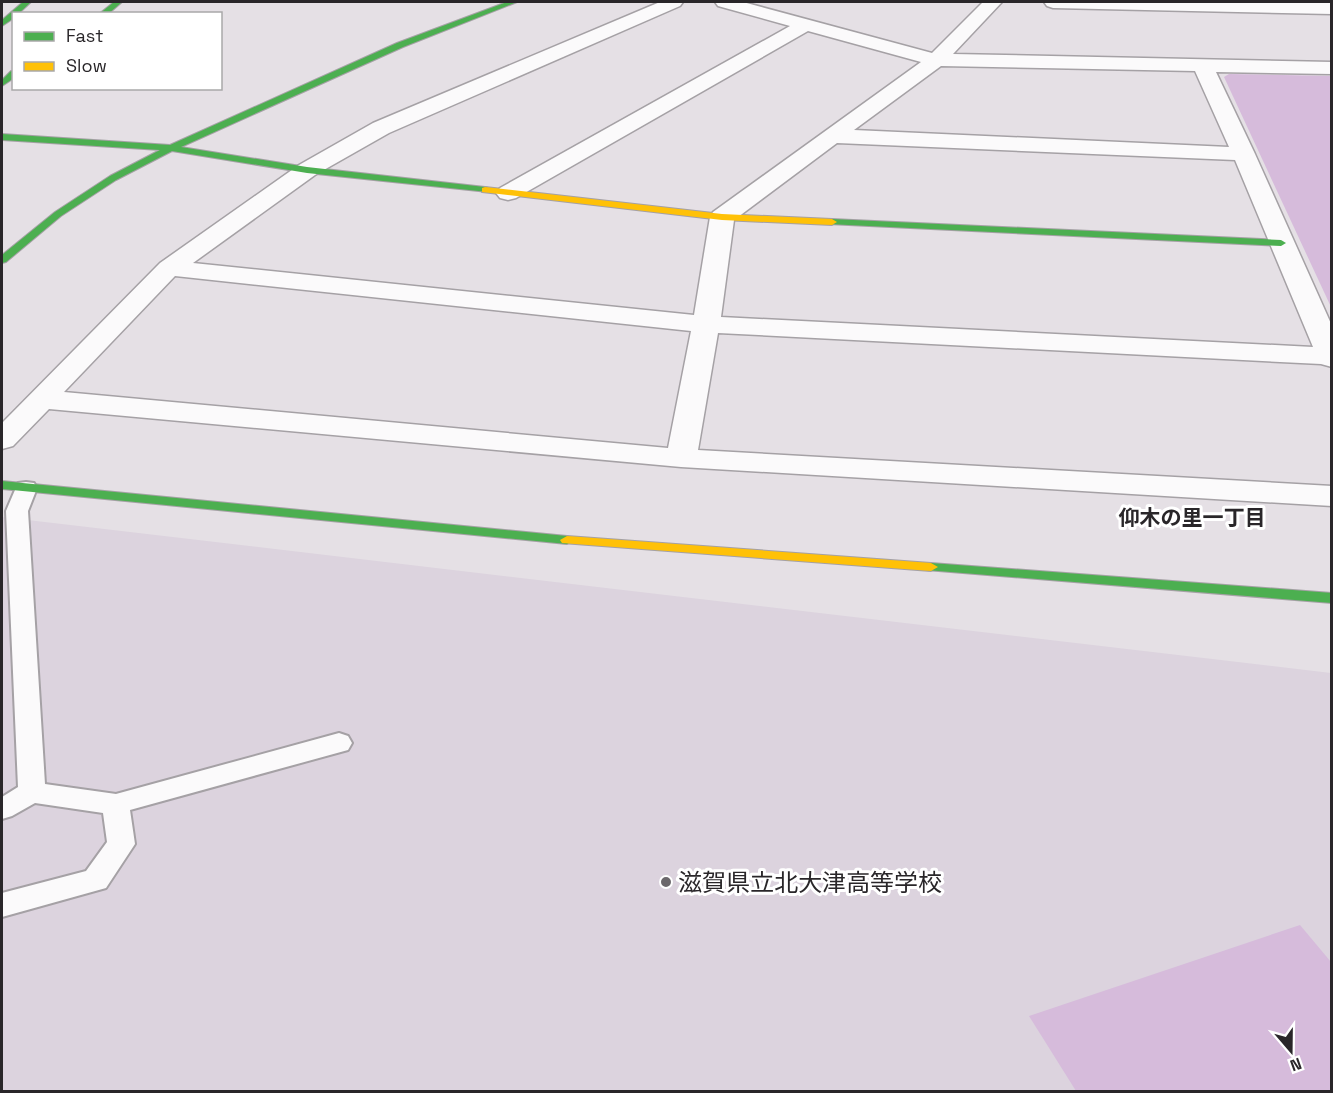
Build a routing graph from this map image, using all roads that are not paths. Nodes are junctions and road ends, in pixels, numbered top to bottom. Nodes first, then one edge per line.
1 (27, 2) edge
2 (118, 2) edge
3 (513, 2) edge
4 (674, 2) edge
5 (724, 2) edge
6 (993, 2) edge
7 (1053, 2) edge
8 (1332, 8) edge
9 (16, 12) edge
10 (105, 12) edge
11 (807, 24) junction
12 (936, 60) junction
13 (1203, 66) junction
14 (1332, 68) edge
15 (834, 136) junction
16 (2, 137) edge
17 (171, 148) junction
18 (1244, 154) junction
19 (307, 170) junction
20 (508, 193) junction
21 (722, 217) junction
22 (1281, 243) junction
23 (2, 260) edge
24 (169, 268) junction
25 (706, 324) junction
26 (1331, 357) edge
27 (40, 399) junction
28 (2, 440) edge
29 (681, 458) junction
30 (2, 485) edge
31 (26, 488) junction
32 (1332, 496) edge
33 (1332, 598) edge
34 (339, 743) dead end
35 (32, 792) junction
36 (116, 804) junction
37 (2, 809) edge
38 (2, 905) edge

1 - 9 main road
2 - 10 main road
3 - 17 main road
4 - 19 street
5 - 11 street
6 - 12 street
7 - 8 street
11 - 12 street
11 - 20 street
12 - 13 street
12 - 15 street
13 - 14 street
13 - 18 street
15 - 18 street
15 - 21 street
16 - 17 main road
17 - 19 main road
17 - 23 main road
18 - 22 street
19 - 20 main road
19 - 24 street
20 - 21 main road
21 - 22 main road
21 - 25 street
22 - 26 street
24 - 25 street
24 - 27 street
25 - 26 street
25 - 29 street
27 - 28 street
27 - 29 street
29 - 32 street
30 - 31 main road
31 - 33 main road
31 - 35 lane
34 - 36 lane
35 - 36 lane
35 - 37 lane
36 - 38 lane

